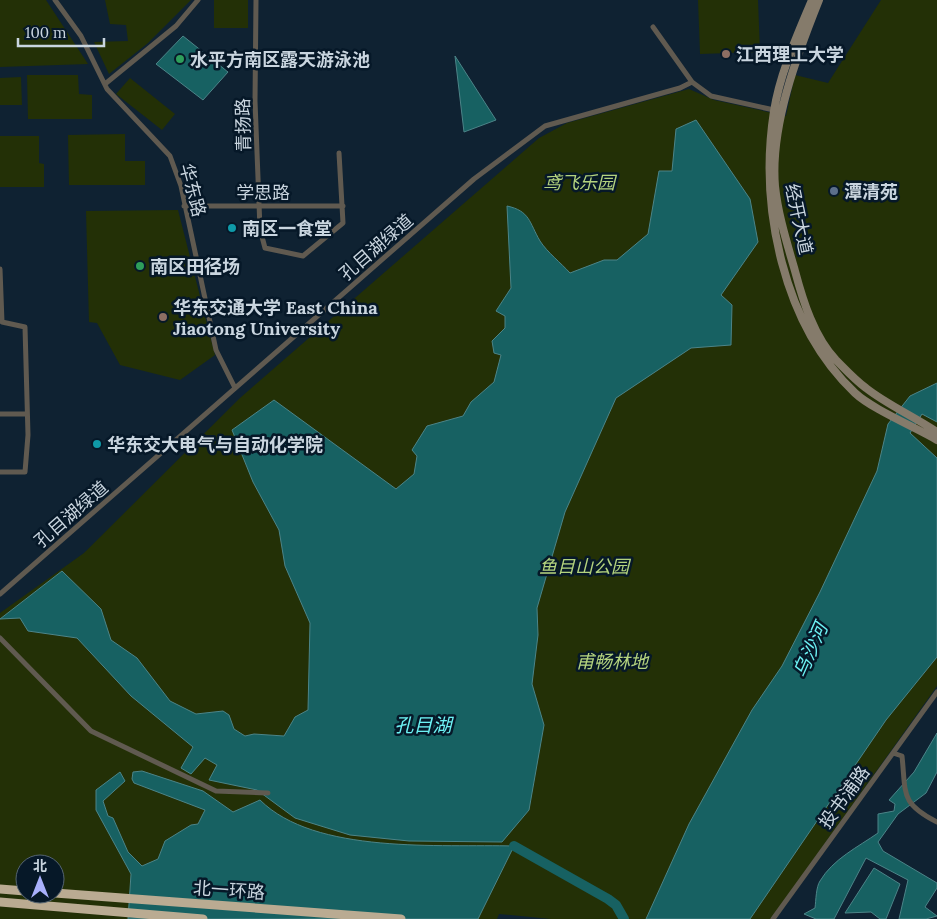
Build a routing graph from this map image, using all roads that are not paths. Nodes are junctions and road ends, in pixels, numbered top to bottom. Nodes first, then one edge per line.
1 (55, 0) edge
2 (198, 0) edge
3 (256, 0) edge
4 (812, 0) edge
5 (819, 0) edge
6 (653, 27) dead end
7 (692, 82) junction
8 (105, 84) junction
9 (774, 110) junction
10 (339, 153) dead end
11 (184, 206) junction
12 (259, 206) junction
13 (343, 206) junction
14 (0, 269) edge
15 (235, 388) junction
16 (0, 414) edge
17 (27, 414) junction
18 (930, 430) edge
19 (937, 440) edge
20 (0, 472) edge
21 (0, 594) edge
22 (0, 638) edge
23 (937, 692) edge
24 (893, 753) junction
25 (268, 793) dead end
26 (937, 822) edge
27 (0, 889) edge
28 (15, 890) edge
29 (65, 894) edge
30 (0, 902) edge
31 (203, 919) edge
32 (400, 919) edge
33 (773, 919) edge

1 - 8 street, 华东路
2 - 8 street
3 - 12 street, 青扬路
4 - 9 main road, 经开大道
5 - 18 main road, 经开大道
6 - 7 street
7 - 9 street
7 - 15 street, 孔目湖绿道
8 - 11 street, 华东路
9 - 18 main road, 经开大道
10 - 13 street
11 - 12 street, 学思路
11 - 15 street, 华东路
12 - 13 street, 学思路
12 - 13 street, 青扬路
14 - 17 street
15 - 21 street, 孔目湖绿道
16 - 17 street
17 - 20 street
18 - 19 main road
22 - 25 street
23 - 24 street, 投书浦路
24 - 26 street
24 - 33 street, 投书浦路
27 - 28 highway
29 - 32 highway, 北一环路
30 - 31 highway, 北一环路

